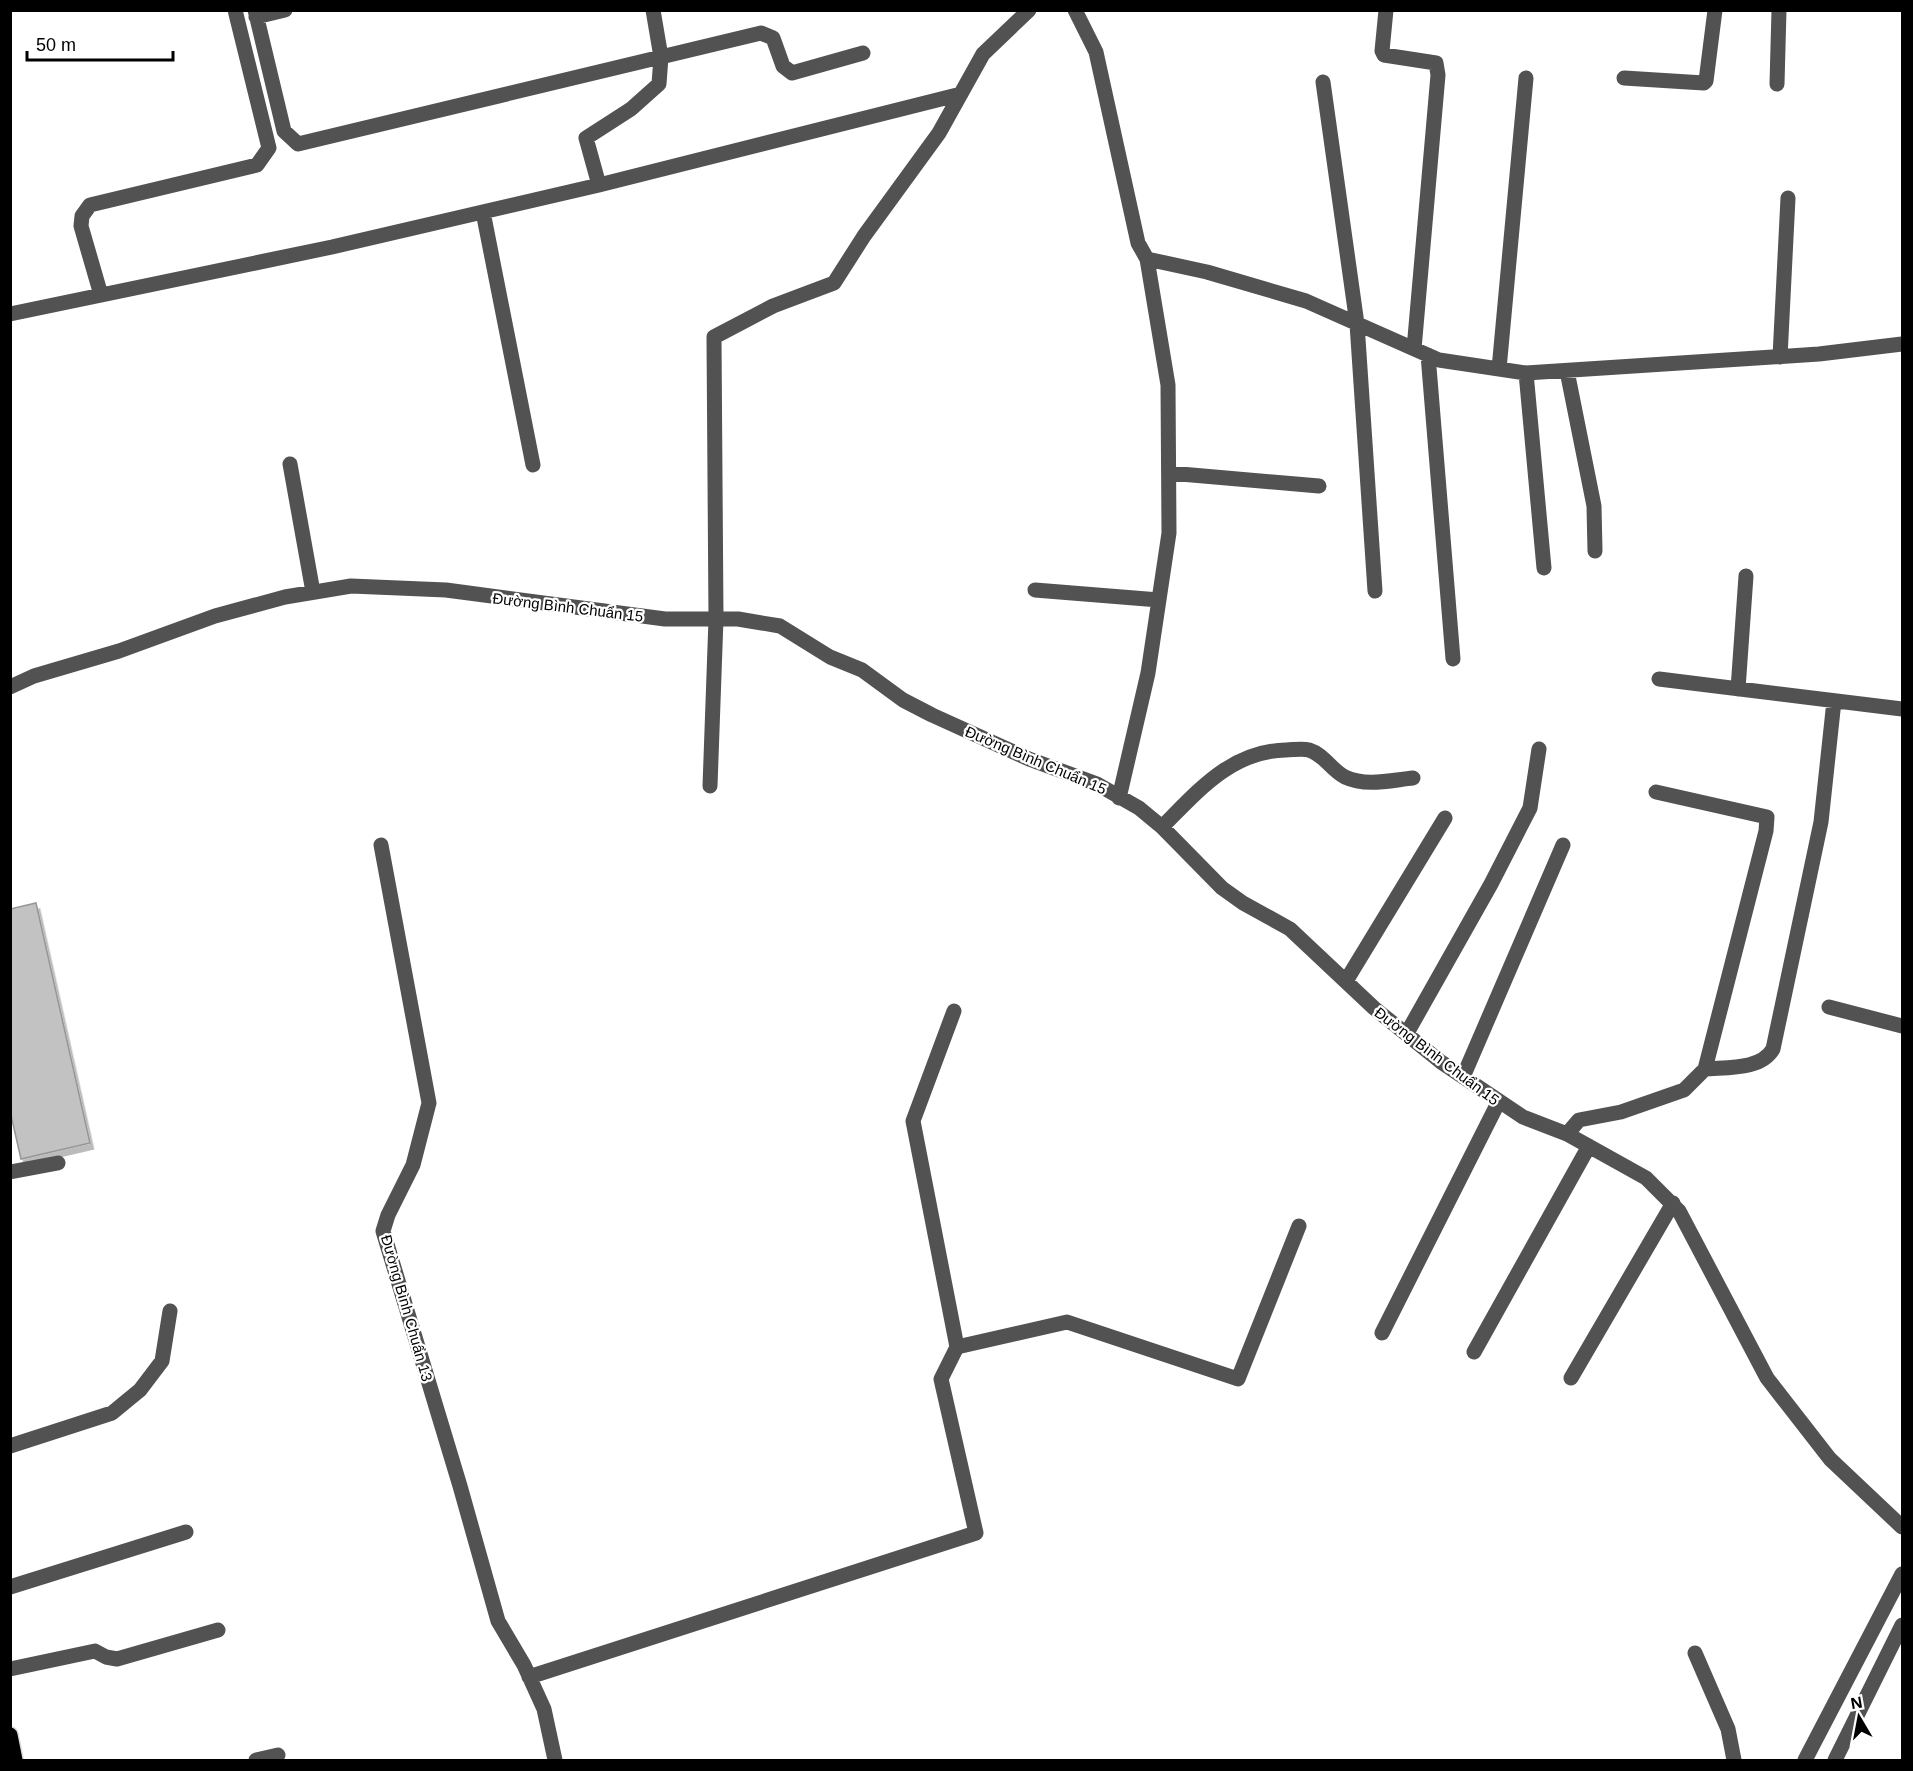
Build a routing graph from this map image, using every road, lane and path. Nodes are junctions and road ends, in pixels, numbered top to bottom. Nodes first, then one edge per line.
1 (235, 10) edge
2 (285, 10) edge
3 (653, 10) edge
4 (1029, 10) edge
5 (1075, 10) edge
6 (1386, 10) edge
7 (1715, 10) edge
8 (1779, 10) edge
9 (256, 14) edge
10 (863, 53) dead end
11 (662, 57) junction
12 (1526, 78) dead end
13 (1624, 78) dead end
14 (1323, 81) dead end
15 (1777, 84) dead end
16 (961, 93) junction
17 (599, 184) junction
18 (1788, 198) dead end
19 (483, 212) junction
20 (1147, 259) junction
21 (100, 295) junction
22 (10, 314) edge
23 (1357, 324) junction
24 (1902, 344) edge
25 (1421, 352) junction
26 (1780, 357) junction
27 (1499, 369) junction
28 (1567, 371) junction
29 (1526, 373) junction
30 (290, 465) dead end
31 (533, 465) dead end
32 (1169, 473) junction
33 (1319, 486) dead end
34 (1595, 550) dead end
35 (1544, 568) dead end
36 (1746, 576) dead end
37 (1035, 590) dead end
38 (1376, 591) dead end
39 (313, 592) junction
40 (1159, 600) junction
41 (716, 618) junction
42 (1453, 659) dead end
43 (1659, 679) dead end
44 (10, 687) edge
45 (1738, 689) junction
46 (1834, 701) junction
47 (1902, 709) edge
48 (1539, 749) dead end
49 (1413, 778) dead end
50 (710, 786) dead end
51 (1656, 792) dead end
52 (1119, 798) junction
53 (1445, 818) dead end
54 (1162, 827) junction
55 (381, 845) dead end
56 (1563, 845) dead end
57 (1346, 981) junction
58 (1829, 1007) dead end
59 (954, 1011) dead end
60 (1902, 1026) edge
61 (1407, 1033) junction
62 (1705, 1069) junction
63 (1463, 1077) junction
64 (1498, 1103) junction
65 (1567, 1134) junction
66 (1589, 1146) junction
67 (58, 1163) dead end
68 (10, 1172) edge
69 (1672, 1203) junction
70 (1299, 1226) dead end
71 (170, 1311) dead end
72 (1382, 1334) dead end
73 (957, 1347) junction
74 (1474, 1352) dead end
75 (1571, 1378) dead end
76 (10, 1446) edge
77 (1902, 1527) edge
78 (186, 1532) dead end
79 (1902, 1574) edge
80 (10, 1587) edge
81 (1902, 1624) edge
82 (218, 1630) dead end
83 (1695, 1653) dead end
84 (10, 1669) edge
85 (529, 1677) junction
86 (10, 1736) edge
87 (278, 1755) dead end
88 (15, 1761) edge
89 (256, 1761) edge
90 (555, 1761) edge
91 (1734, 1761) edge
92 (1805, 1761) edge
93 (1835, 1761) edge

1 - 21 street
2 - 9 street
3 - 11 street
4 - 16 street
5 - 20 street
6 - 25 street
7 - 13 street
8 - 15 street
9 - 11 street
10 - 11 street
11 - 17 street
12 - 27 street
14 - 23 street
16 - 17 street
16 - 41 street
17 - 19 street
18 - 26 street
19 - 21 street
19 - 31 street
20 - 23 street
20 - 32 street
21 - 22 street
23 - 25 street
23 - 38 street
24 - 26 street
25 - 27 street
25 - 42 street
26 - 28 street
27 - 29 street
28 - 29 street
28 - 34 street
29 - 35 street
30 - 39 street
32 - 33 street
32 - 40 street
36 - 45 street
37 - 40 street
39 - 41 street, Đường Bình Chuẩn 15
39 - 44 street, Đường Bình Chuẩn 15
40 - 52 street
41 - 50 street
41 - 52 street, Đường Bình Chuẩn 15
43 - 45 street
45 - 46 street
46 - 47 street
46 - 62 street
48 - 61 street
49 - 54 street
51 - 62 street
52 - 54 street, Đường Bình Chuẩn 15
53 - 57 street
54 - 57 street, Đường Bình Chuẩn 15
55 - 85 street, Đường Bình Chuẩn 13
56 - 63 street
57 - 61 street, Đường Bình Chuẩn 15
58 - 60 street
59 - 73 street
61 - 63 street, Đường Bình Chuẩn 15
62 - 65 street
63 - 64 street, Đường Bình Chuẩn 15
64 - 65 street, Đường Bình Chuẩn 15
64 - 72 street
65 - 66 street, Đường Bình Chuẩn 15
66 - 69 street, Đường Bình Chuẩn 15
66 - 74 street
67 - 68 street
69 - 75 street
69 - 77 street, Đường Bình Chuẩn 15
70 - 73 street
71 - 76 street
73 - 85 street
78 - 80 street
79 - 92 street
81 - 93 street
82 - 84 street
83 - 91 street
85 - 90 street, Đường Bình Chuẩn 13
86 - 88 main road
87 - 89 street

